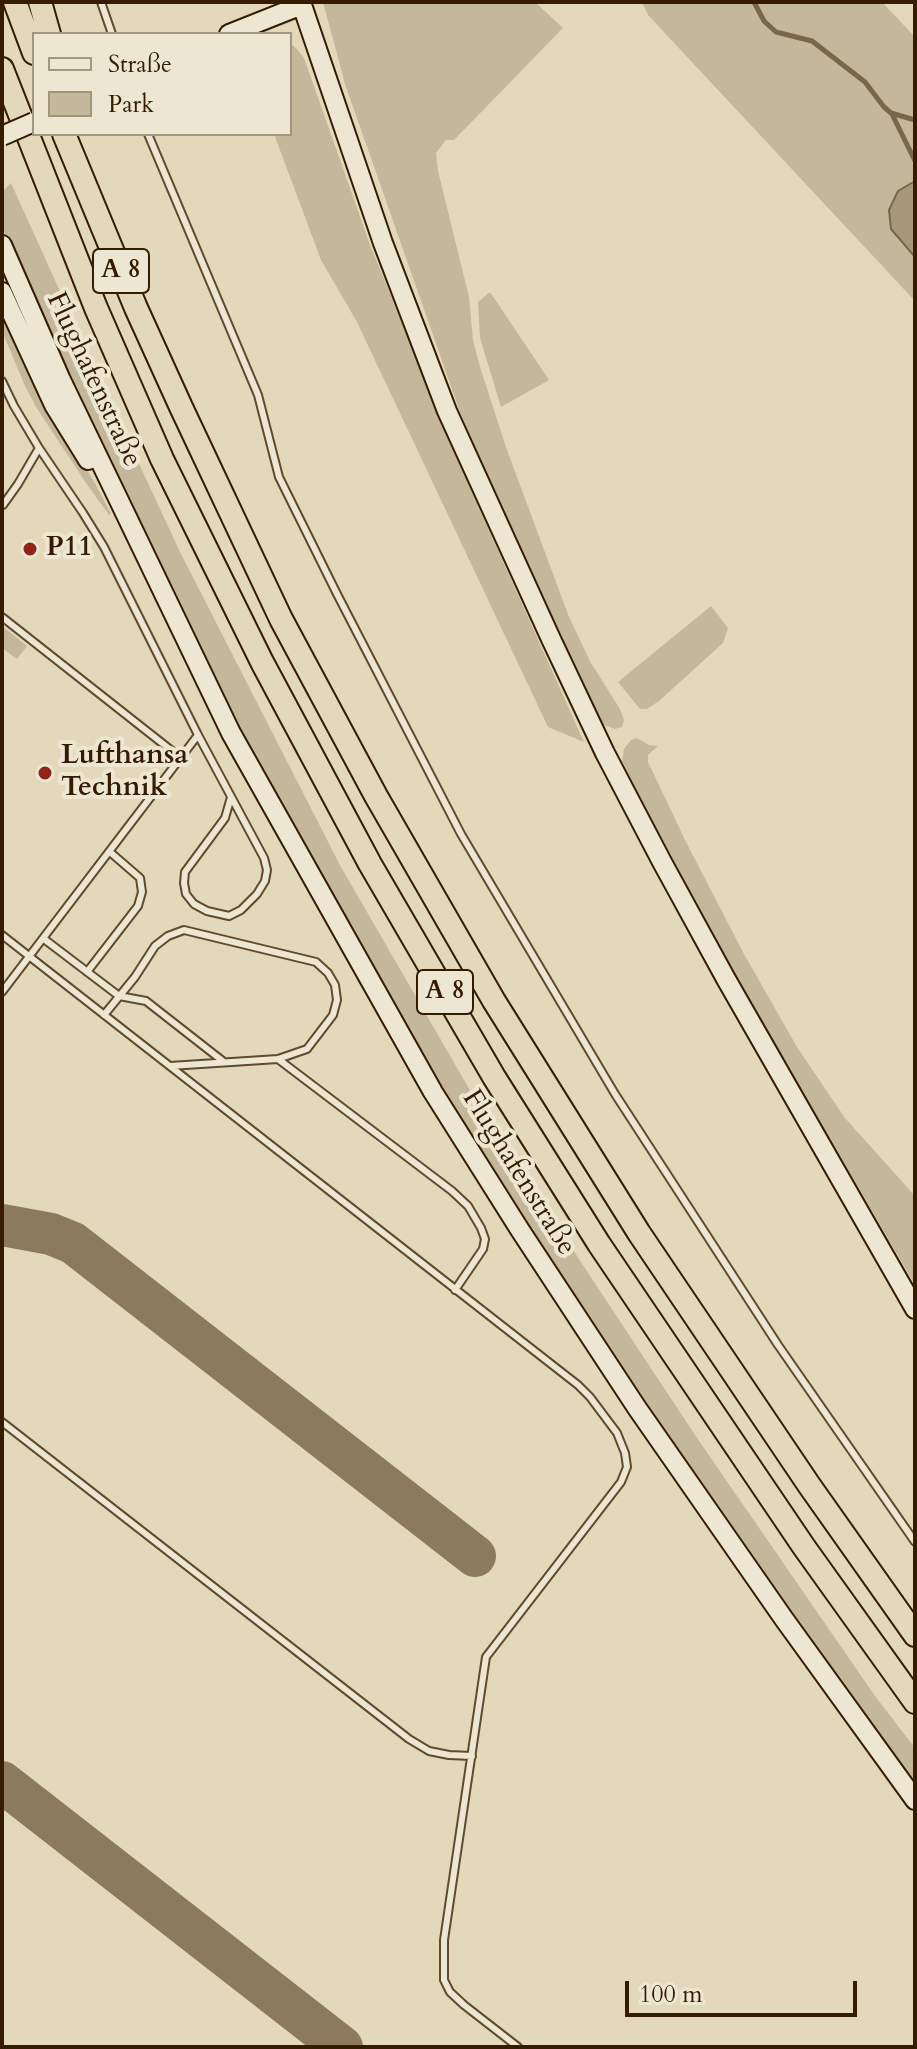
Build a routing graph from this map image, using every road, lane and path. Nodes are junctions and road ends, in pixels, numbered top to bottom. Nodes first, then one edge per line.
1 (15, 2) edge
2 (40, 2) edge
3 (101, 2) edge
4 (301, 4) edge
5 (48, 32) edge
6 (111, 32) edge
7 (234, 32) edge
8 (32, 48) edge
9 (2, 69) edge
10 (32, 123) edge
11 (2, 136) edge
12 (65, 136) edge
13 (149, 136) edge
14 (2, 245) edge
15 (2, 292) edge
16 (2, 381) edge
17 (39, 448) junction
18 (3, 505) edge
19 (137, 537) junction
20 (2, 617) edge
21 (198, 735) junction
22 (181, 758) junction
23 (231, 797) junction
24 (110, 852) junction
25 (2, 935) edge
26 (44, 939) junction
27 (30, 957) junction
28 (87, 972) junction
29 (2, 992) edge
30 (119, 996) junction
31 (104, 1015) junction
32 (278, 1059) junction
33 (224, 1063) junction
34 (170, 1066) junction
35 (455, 1290) junction
36 (915, 1309) edge
37 (2, 1422) edge
38 (915, 1542) edge
39 (915, 1635) edge
40 (915, 1702) edge
41 (472, 1756) junction
42 (915, 1800) edge
43 (518, 2047) edge

1 - 8 highway
2 - 5 highway
3 - 6 lane
4 - 7 main road
4 - 36 main road
9 - 40 highway, A 8
10 - 11 main road, bridge
12 - 39 highway, A 8
13 - 38 lane
14 - 19 main road, Flughafenstraße
15 - 19 main road, Flughafenstraße
16 - 17 lane
17 - 18 lane
17 - 21 lane
19 - 42 main road, Flughafenstraße
20 - 22 lane
21 - 22 lane
21 - 23 lane
22 - 24 lane
23 - 23 lane
24 - 26 lane
24 - 28 lane
25 - 27 lane
26 - 27 lane
26 - 28 lane
27 - 29 lane
27 - 31 lane
28 - 30 lane
30 - 31 lane
30 - 32 lane
30 - 33 lane
31 - 34 lane
32 - 33 lane
32 - 35 lane
33 - 34 lane
34 - 35 lane
35 - 41 lane
37 - 41 lane
41 - 43 lane

